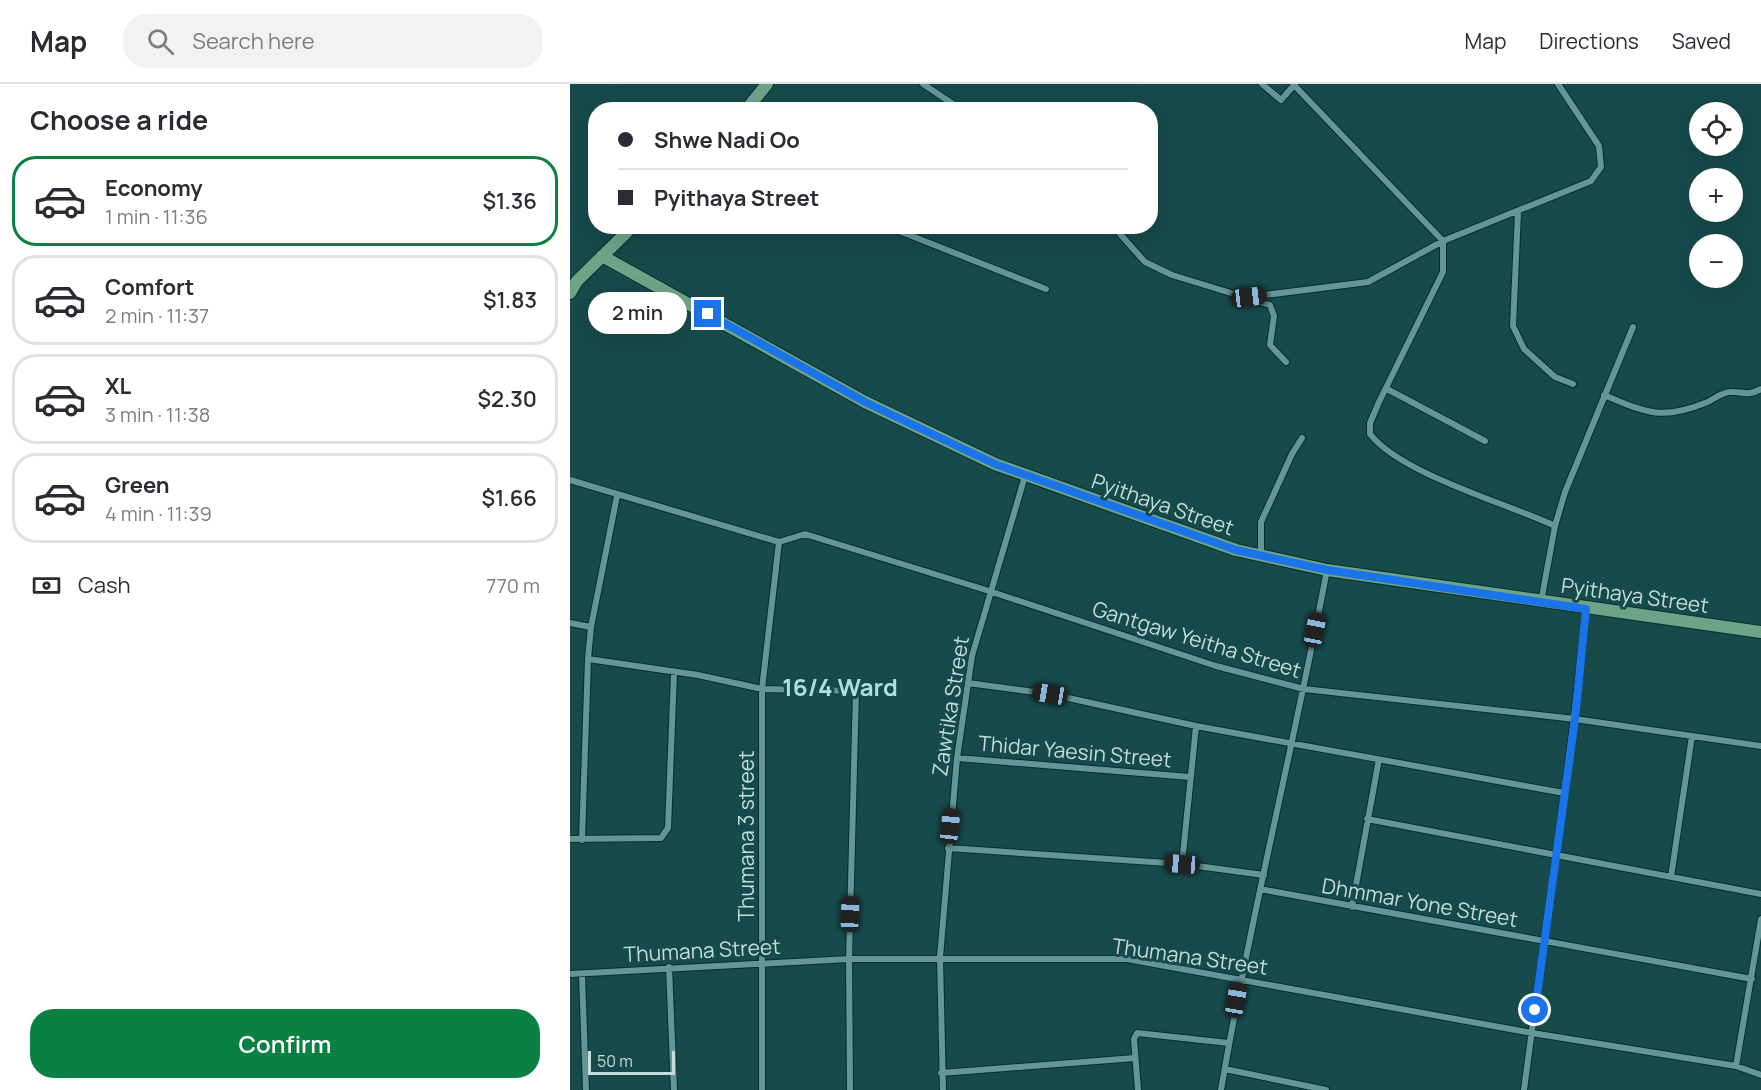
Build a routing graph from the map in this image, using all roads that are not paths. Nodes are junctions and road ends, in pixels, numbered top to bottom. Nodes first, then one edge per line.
1 (923, 84) edge
2 (1262, 84) edge
3 (1294, 84) edge
4 (1558, 84) edge
5 (766, 85) edge
6 (752, 102) edge
7 (950, 102) edge
8 (1518, 212) junction
9 (625, 234) edge
10 (913, 234) edge
11 (1120, 234) dead end
12 (1443, 241) junction
13 (602, 256) junction
14 (574, 282) edge
15 (1046, 289) dead end
16 (570, 293) edge
17 (1249, 297) junction
18 (1633, 327) dead end
19 (1286, 362) dead end
20 (1573, 384) dead end
21 (1387, 389) junction
22 (1761, 389) edge
23 (1604, 395) junction
24 (1302, 438) dead end
25 (1485, 441) dead end
26 (1025, 476) junction
27 (570, 480) edge
28 (617, 496) junction
29 (1555, 526) junction
30 (779, 542) junction
31 (1261, 556) junction
32 (1327, 570) junction
33 (990, 591) junction
34 (1541, 602) junction
35 (1586, 609) junction
36 (570, 623) edge
37 (591, 627) junction
38 (1761, 632) edge
39 (588, 659) junction
40 (674, 673) junction
41 (968, 683) junction
42 (762, 689) junction
43 (1304, 689) junction
44 (1575, 719) junction
45 (1196, 726) junction
46 (1692, 736) junction
47 (1293, 744) junction
48 (1761, 746) edge
49 (957, 758) junction
50 (1379, 759) junction
51 (1190, 777) junction
52 (1564, 793) junction
53 (1368, 819) junction
54 (570, 839) edge
55 (582, 840) junction
56 (948, 848) junction
57 (1554, 855) junction
58 (1182, 864) junction
59 (1264, 875) junction
60 (1671, 877) junction
61 (1260, 889) junction
62 (1761, 894) edge
63 (1352, 907) junction
64 (1761, 919) edge
65 (1545, 942) junction
66 (940, 957) junction
67 (849, 959) junction
68 (763, 962) junction
69 (669, 967) junction
70 (570, 974) edge
71 (582, 974) junction
72 (1240, 978) junction
73 (1752, 979) junction
74 (1532, 1033) junction
75 (1229, 1043) junction
76 (1135, 1058) junction
77 (1736, 1066) junction
78 (1225, 1068) junction
79 (941, 1073) junction
80 (1761, 1075) edge
81 (1305, 1088) edge
82 (586, 1090) edge
83 (674, 1090) edge
84 (762, 1090) edge
85 (850, 1090) edge
86 (943, 1090) edge
87 (1138, 1090) edge
88 (1221, 1090) edge
89 (1326, 1090) edge
90 (1524, 1090) edge

1 - 7 street
2 - 3 street
3 - 12 street
4 - 8 street
5 - 6 street
8 - 12 street
8 - 20 street
9 - 13 street
10 - 15 street
11 - 17 street
12 - 17 street
12 - 21 street
13 - 14 street
13 - 26 street, Pyithaya Street
14 - 16 street
17 - 19 street
18 - 23 street
21 - 25 street
21 - 29 street
22 - 23 street
23 - 29 street
24 - 31 street
26 - 31 street, Pyithaya Street
26 - 33 street, Zawtika Street
27 - 28 street
28 - 30 street
28 - 37 street
29 - 34 street
30 - 33 street, Gantgaw Yeitha Street
30 - 42 street, Thumana 3 street
31 - 32 street, Pyithaya Street
32 - 34 street, Pyithaya Street
32 - 43 street
33 - 41 street, Zawtika Street
33 - 43 street, Gantgaw Yeitha Street
34 - 35 street, Pyithaya Street
35 - 38 street, Pyithaya Street
35 - 44 street
36 - 37 street
37 - 39 street
39 - 40 street
39 - 55 street
40 - 42 street
40 - 55 street
41 - 45 street
41 - 49 street, Zawtika Street
42 - 67 street
42 - 68 street, Thumana 3 street
43 - 44 street, Gantgaw Yeitha Street
43 - 47 street
44 - 46 street, Gantgaw Yeitha Street
44 - 52 street
45 - 47 street
45 - 51 street
46 - 48 street, Gantgaw Yeitha Street
46 - 60 street
47 - 50 street
47 - 59 street
49 - 51 street, Thidar Yaesin Street
49 - 56 street, Zawtika Street
50 - 52 street
50 - 53 street
51 - 58 street
52 - 57 street
53 - 57 street
53 - 63 street
54 - 55 street
56 - 58 street
56 - 66 street, Zawtika Street
57 - 60 street
57 - 65 street
58 - 59 street
59 - 61 street
60 - 62 street
61 - 63 street, Dhmmar Yone Street
61 - 72 street
63 - 65 street, Dhmmar Yone Street
64 - 73 street
65 - 73 street, Dhmmar Yone Street
65 - 74 street
66 - 67 street, Thumana Street
66 - 72 street, Thumana Street
66 - 79 street, Zawtika Street
67 - 68 street, Thumana Street
67 - 85 street
68 - 69 street, Thumana Street
68 - 84 street, Thumana 3 street
69 - 71 street, Thumana Street
69 - 83 street
70 - 71 street, Thumana Street
71 - 82 street
72 - 74 street, Thumana Street
72 - 75 street
73 - 77 street
74 - 77 street, Thumana Street
74 - 90 street
75 - 76 street
75 - 78 street
76 - 79 street
76 - 87 street
77 - 80 street, Thumana Street
78 - 81 street
78 - 88 street
79 - 86 street, Zawtika Street
81 - 89 street

